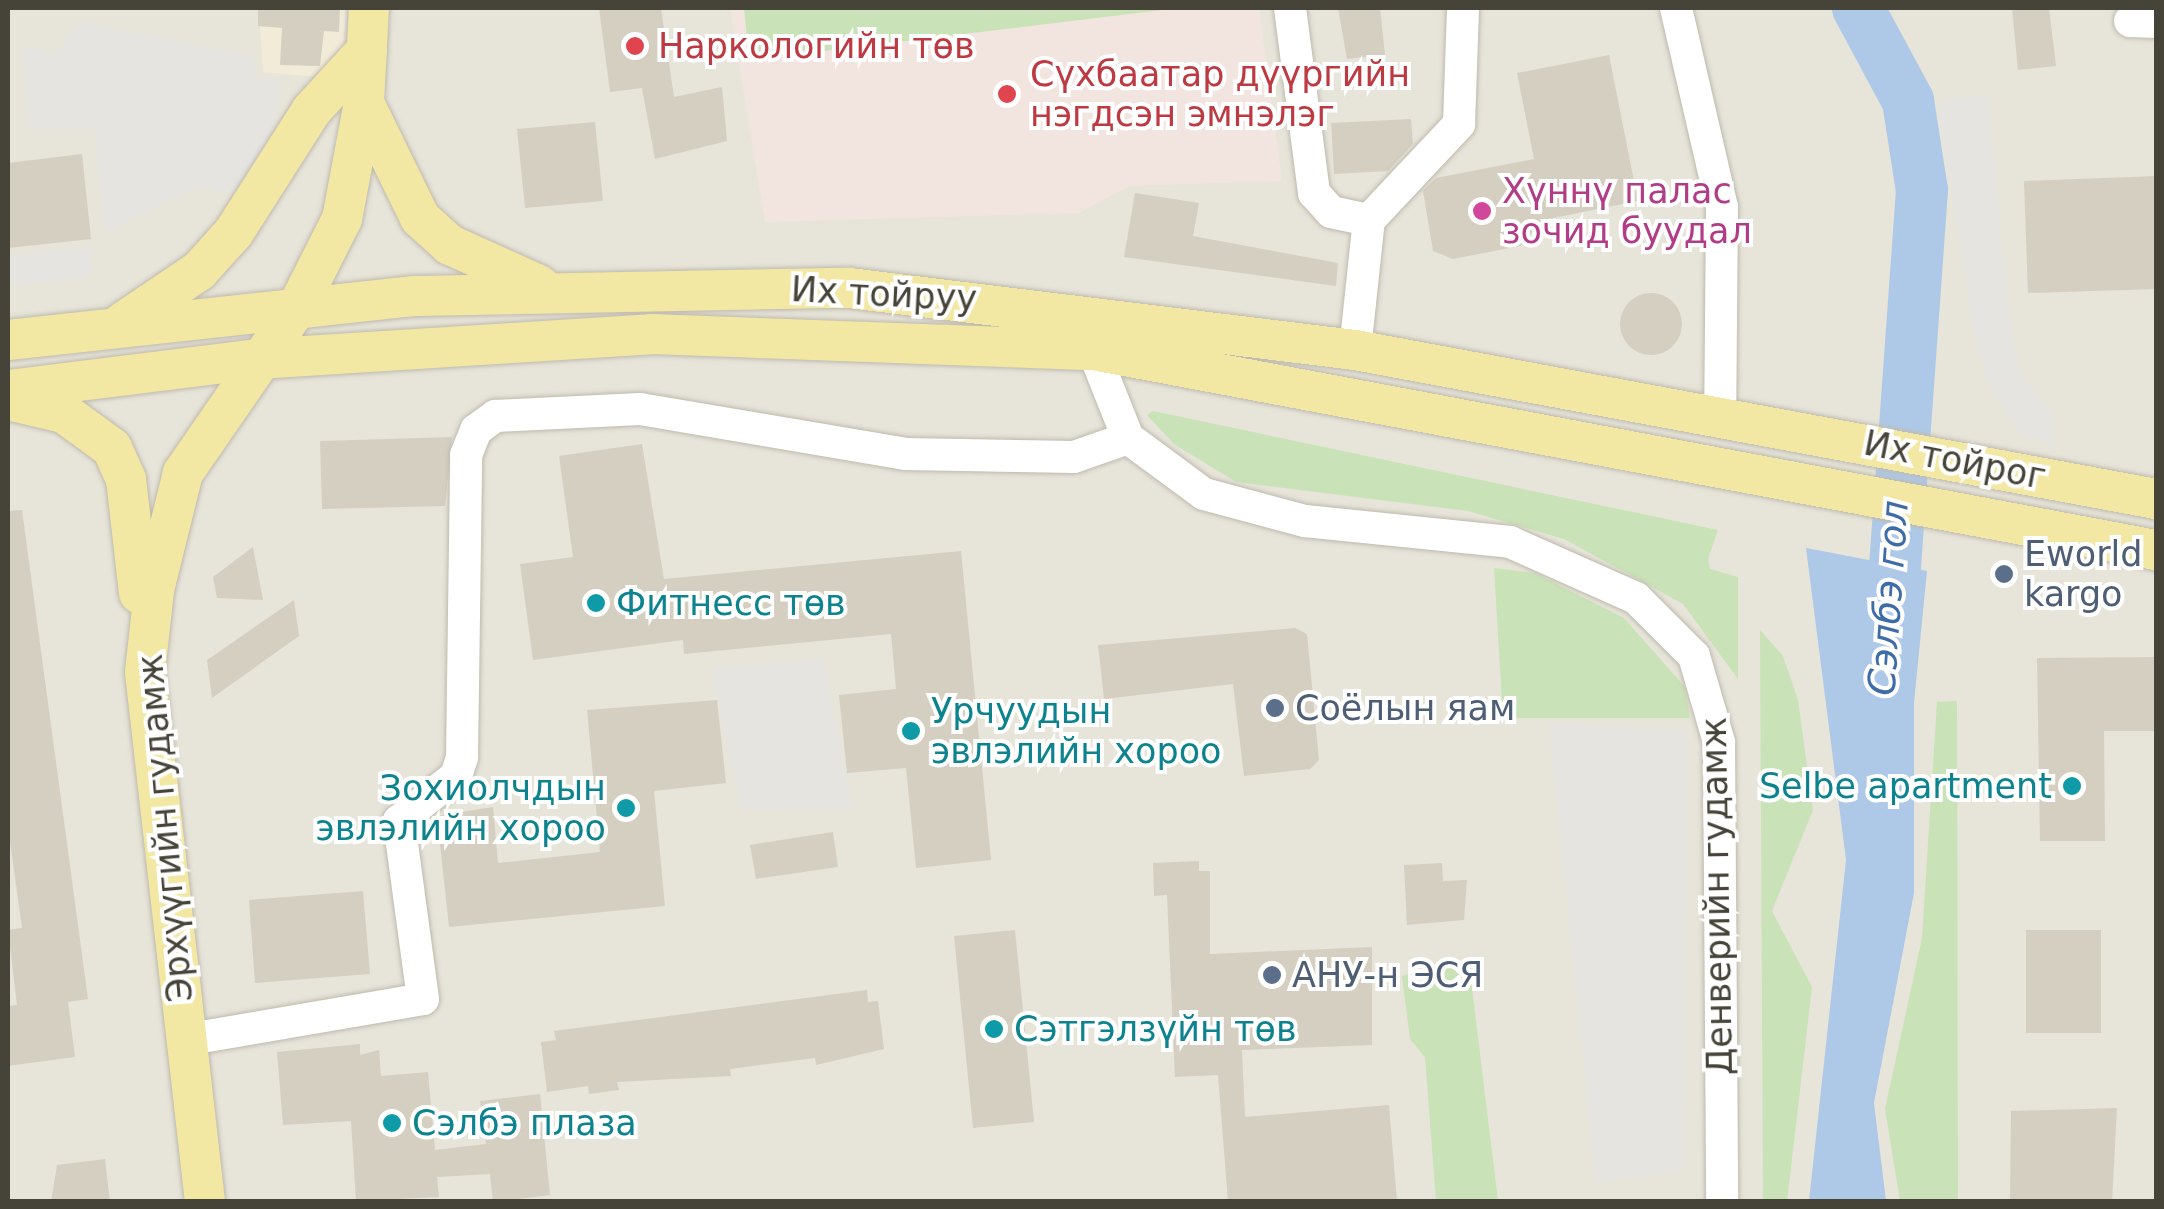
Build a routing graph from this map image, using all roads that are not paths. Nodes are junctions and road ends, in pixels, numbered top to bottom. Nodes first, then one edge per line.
1 (369, 8) edge
2 (1290, 8) edge
3 (1463, 8) edge
4 (1676, 8) edge
5 (367, 50) junction
6 (364, 103) junction
7 (1368, 220) junction
8 (550, 290) junction
9 (298, 306) junction
10 (120, 324) junction
11 (8, 340) edge
12 (1093, 350) junction
13 (1355, 350) junction
14 (257, 359) junction
15 (8, 390) edge
16 (8, 400) edge
17 (1736, 420) junction
18 (1128, 438) junction
19 (1748, 470) joint
20 (2156, 500) edge
21 (2156, 550) edge
22 (145, 672) junction
23 (184, 1040) junction
24 (205, 1202) edge
25 (1722, 1202) edge

1 - 5 main road, Эрхүүгийн гудамж
2 - 7 street
3 - 7 street
4 - 17 street
5 - 6 main road, Эрхүүгийн гудамж
5 - 10 main road
6 - 8 main road
6 - 9 main road, Эрхүүгийн гудамж
7 - 13 street
8 - 9 main road, Их тойруу
8 - 13 main road, Их тойруу
9 - 10 main road, Их тойруу
9 - 14 main road, Эрхүүгийн гудамж
10 - 11 main road, Их тойруу
12 - 14 main road, Их тойруу
12 - 18 street
12 - 19 main road, Их тойруу
13 - 17 main road, Их тойруу
14 - 15 main road, Их тойруу
14 - 22 main road, Эрхүүгийн гудамж
16 - 22 main road
17 - 20 main road, Их тойрог
18 - 23 street
18 - 25 street, Денверийн гудамж
19 - 21 main road, Их тойрог
22 - 23 main road, Эрхүүгийн гудамж
23 - 24 main road, Эрхүүгийн гудамж

